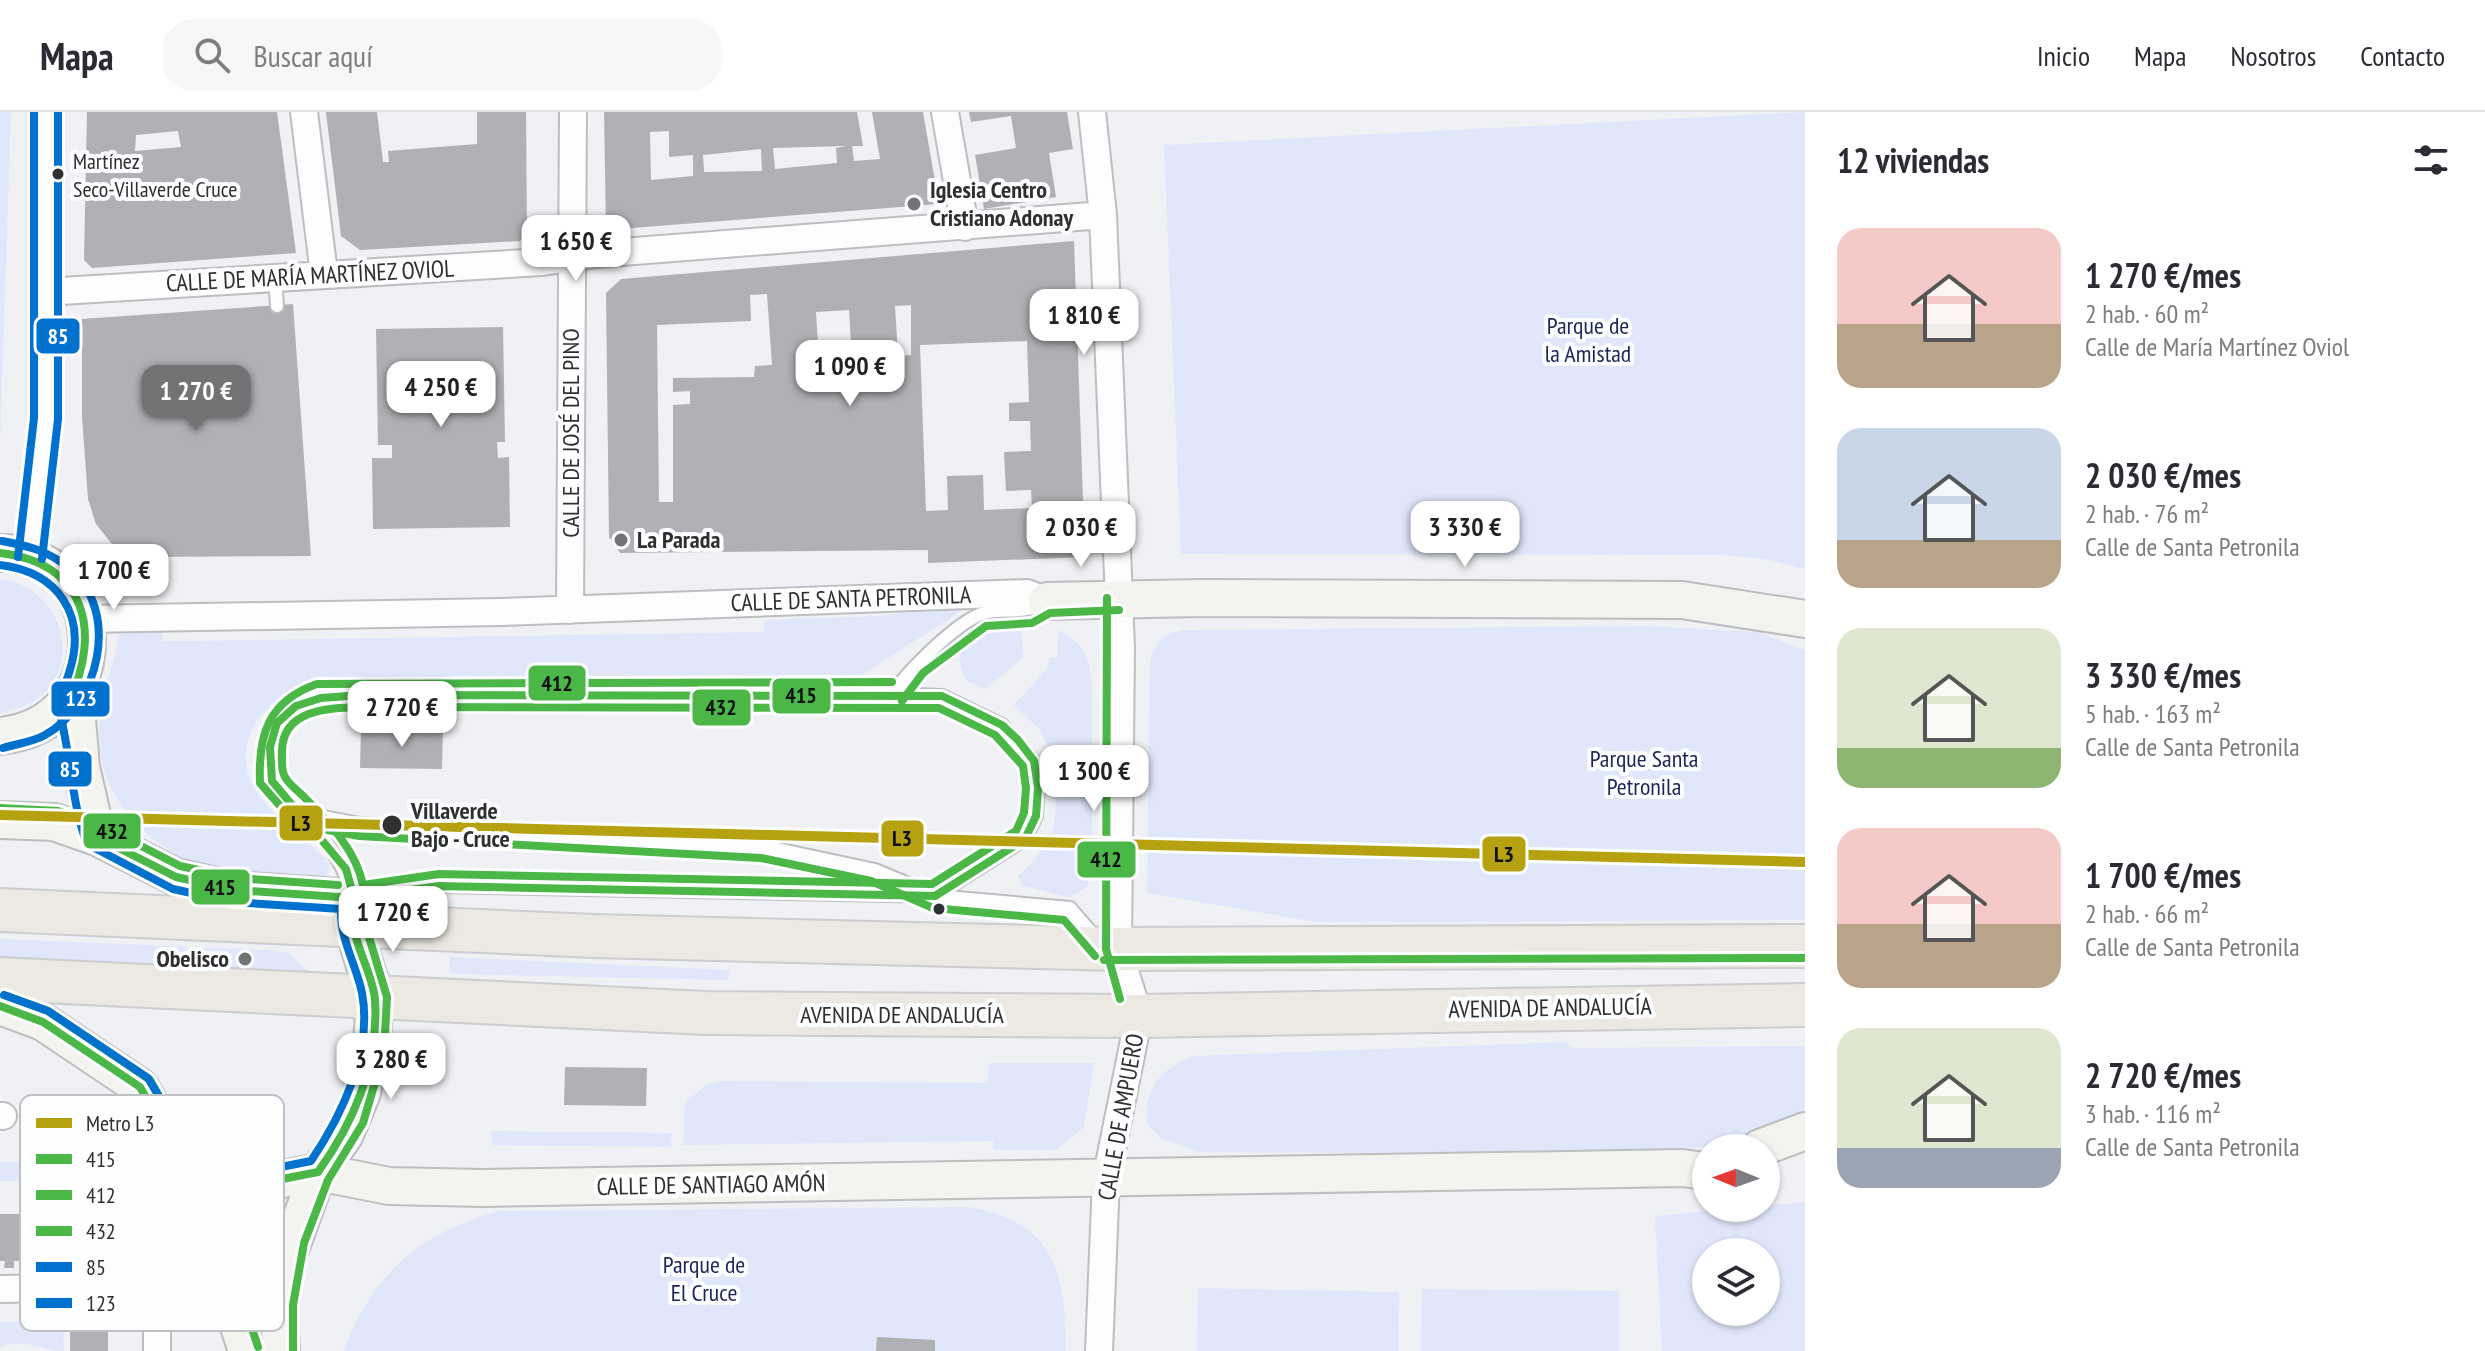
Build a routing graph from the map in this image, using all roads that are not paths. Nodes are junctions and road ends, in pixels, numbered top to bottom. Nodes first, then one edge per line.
1 (46, 112) edge
2 (304, 112) edge
3 (573, 112) edge
4 (945, 112) edge
5 (1092, 112) edge
6 (1103, 215) junction
7 (965, 227) junction
8 (573, 258) junction
9 (324, 274) junction
10 (275, 278) junction
11 (44, 292) junction
12 (277, 306) dead end
13 (15, 555) edge
14 (1119, 598) junction
15 (1047, 601) junction
16 (570, 610) junction
17 (85, 619) junction
18 (1805, 619) edge
19 (892, 694) junction
20 (69, 702) junction
21 (0, 736) edge
22 (302, 813) junction
23 (0, 820) edge
24 (97, 837) junction
25 (935, 896) junction
26 (0, 910) edge
27 (354, 912) junction
28 (1805, 946) edge
29 (1111, 948) junction
30 (0, 979) edge
31 (375, 998) junction
32 (1805, 1005) edge
33 (0, 1006) edge
34 (1139, 1016) junction
35 (145, 1095) edge
36 (1805, 1131) edge
37 (1780, 1140) edge
38 (1805, 1160) edge
39 (1780, 1164) edge
40 (1692, 1167) edge
41 (318, 1172) junction
42 (284, 1179) edge
43 (1106, 1179) junction
44 (284, 1273) edge
45 (0, 1289) edge
46 (20, 1289) edge
47 (241, 1331) edge
48 (280, 1331) edge
49 (247, 1351) edge
50 (281, 1351) edge
51 (1099, 1351) edge

1 - 11 street
2 - 9 street
3 - 8 street, CALLE DE JOSÉ DEL PINO
4 - 7 street
5 - 6 street, CALLE DE AMPUERO
6 - 7 street, CALLE DE MARÍA MARTÍNEZ OVIOL
6 - 14 street, CALLE DE AMPUERO
7 - 8 street, CALLE DE MARÍA MARTÍNEZ OVIOL
8 - 9 street, CALLE DE MARÍA MARTÍNEZ OVIOL
8 - 16 street, CALLE DE JOSÉ DEL PINO
9 - 10 street, CALLE DE MARÍA MARTÍNEZ OVIOL
10 - 11 street, CALLE DE MARÍA MARTÍNEZ OVIOL
10 - 12 lane
11 - 13 street
13 - 17 street
14 - 15 street, CALLE DE SANTA PETRONILA
14 - 18 street, CALLE DE SANTA PETRONILA
14 - 29 street, CALLE DE AMPUERO
15 - 16 street, CALLE DE SANTA PETRONILA
15 - 19 lane
16 - 17 street, CALLE DE SANTA PETRONILA
17 - 20 street
19 - 22 lane
19 - 25 lane
20 - 21 street
20 - 24 street
22 - 25 lane
22 - 27 lane
23 - 24 street
24 - 27 street
25 - 27 lane
25 - 29 lane
26 - 27 main road
27 - 29 main road
27 - 31 street
28 - 29 main road
29 - 34 street, CALLE DE AMPUERO
30 - 31 main road, AVENIDA DE ANDALUCÍA
31 - 34 main road, AVENIDA DE ANDALUCÍA
31 - 41 street
32 - 34 main road, AVENIDA DE ANDALUCÍA
33 - 35 street
34 - 43 street, CALLE DE AMPUERO
36 - 37 street
38 - 39 street
40 - 43 street, CALLE DE SANTIAGO AMÓN
41 - 42 street
41 - 43 street, CALLE DE SANTIAGO AMÓN
41 - 44 street
43 - 51 street, CALLE DE AMPUERO
45 - 46 street
47 - 49 street
48 - 50 street

